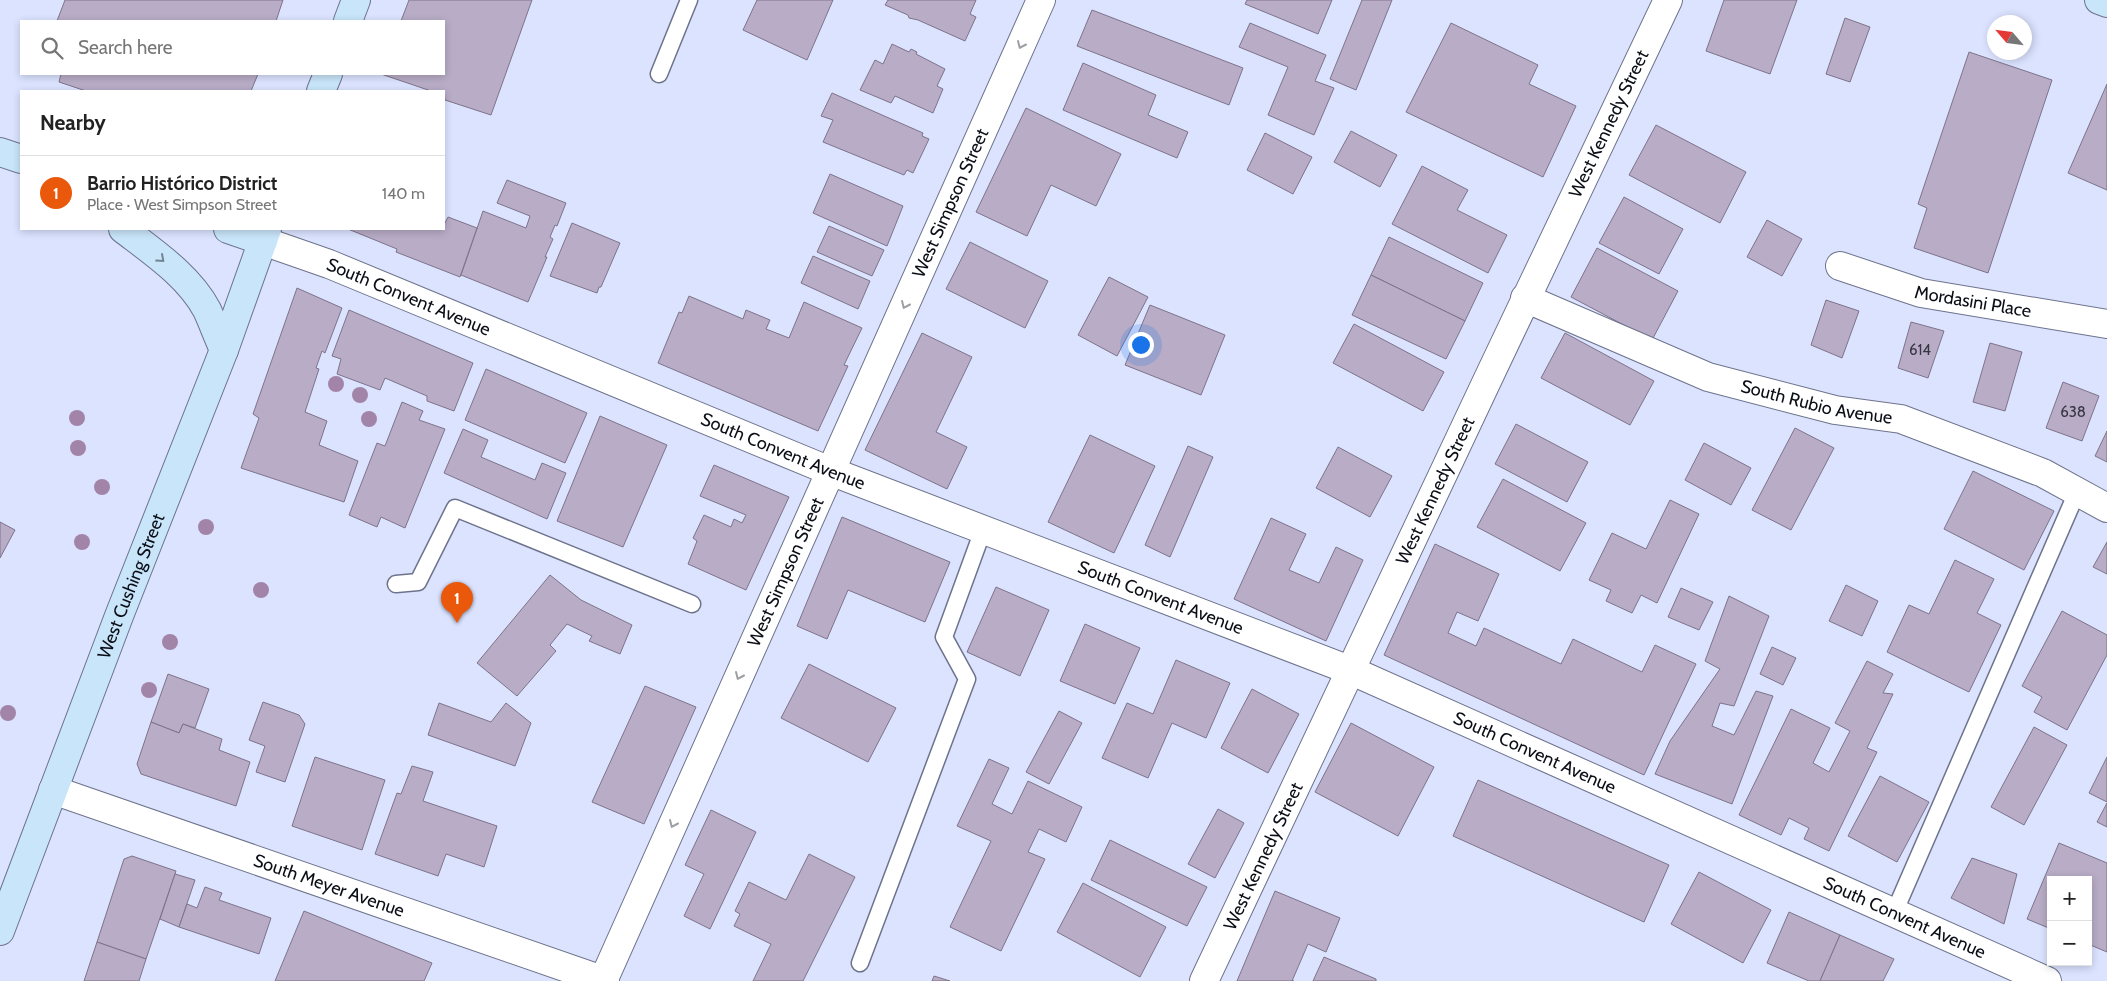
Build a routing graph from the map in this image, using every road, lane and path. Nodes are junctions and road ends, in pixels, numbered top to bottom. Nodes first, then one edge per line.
1 (356, 0) edge
2 (689, 0) edge
3 (1041, 0) edge
4 (1668, 0) edge
5 (2099, 0) edge
6 (2107, 3) edge
7 (348, 20) edge
8 (659, 74) dead end
9 (328, 75) edge
10 (321, 90) edge
11 (0, 152) edge
12 (20, 159) edge
13 (124, 230) edge
14 (234, 230) edge
15 (265, 235) edge
16 (1840, 266) dead end
17 (1525, 298) junction
18 (2107, 324) edge
19 (224, 350) junction
20 (830, 471) junction
21 (2077, 492) junction
22 (2107, 508) edge
23 (983, 530) junction
24 (396, 584) dead end
25 (692, 604) dead end
26 (1352, 671) junction
27 (53, 790) junction
28 (1894, 913) junction
29 (3, 916) edge
30 (860, 963) dead end
31 (604, 981) edge
32 (1204, 981) edge
33 (2047, 981) edge

1 - 7 street
2 - 8 lane
3 -> 20 street, West Simpson Street
4 - 17 street, West Kennedy Street
5 - 6 street
9 - 10 street
11 - 12 street
13 -> 19 street
14 - 15 street
15 - 19 street, West Cushing Street
15 - 20 street, South Convent Avenue
16 - 18 street, Mordasini Place
17 - 21 street, South Rubio Avenue
17 - 26 street, West Kennedy Street
19 - 27 street, West Cushing Street
20 - 23 street, South Convent Avenue
20 -> 31 street, West Simpson Street
21 - 22 street, South Rubio Avenue
21 - 28 lane
23 - 26 street, South Convent Avenue
23 - 30 lane
24 - 25 lane
26 - 28 street, South Convent Avenue
26 - 32 street, West Kennedy Street
27 - 29 street, West Cushing Street
27 - 31 street, South Meyer Avenue
28 - 33 street, South Convent Avenue

